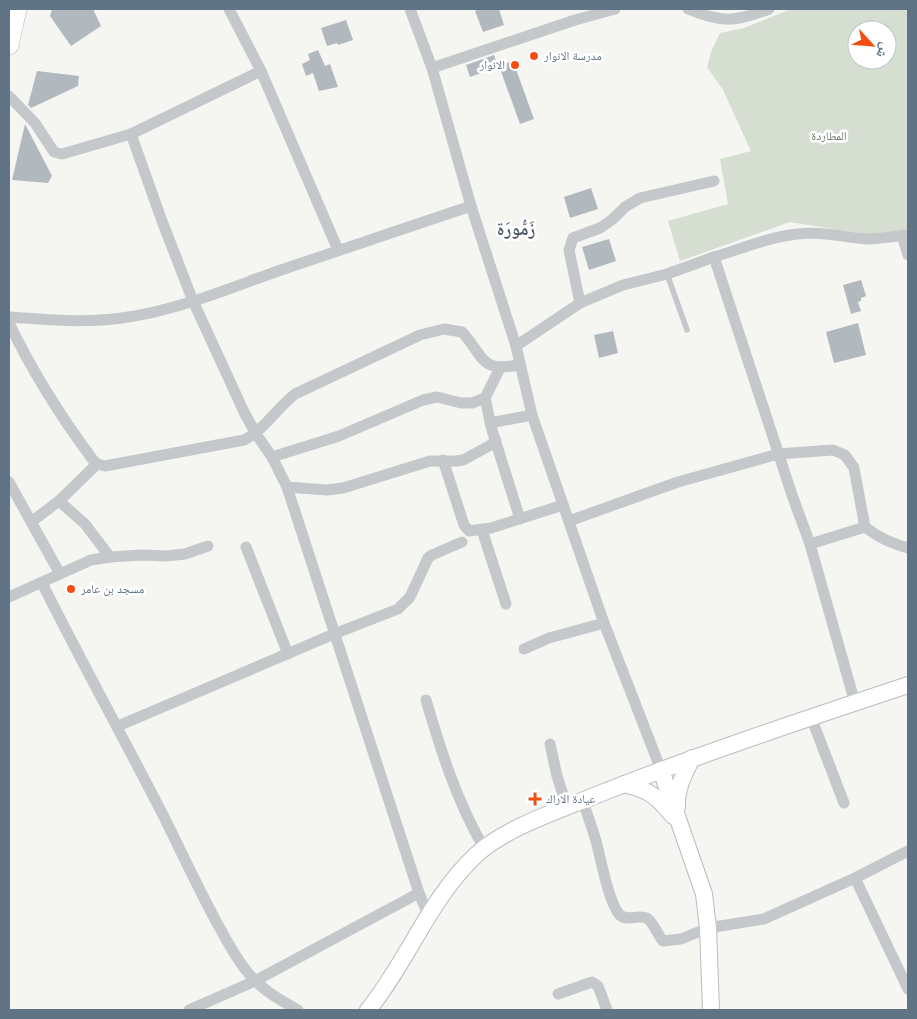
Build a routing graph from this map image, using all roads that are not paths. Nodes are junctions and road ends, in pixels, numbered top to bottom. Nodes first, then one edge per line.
1 (17, 9) edge
2 (229, 9) edge
3 (615, 9) edge
4 (688, 9) edge
5 (769, 9) edge
6 (414, 10) edge
7 (600, 11) edge
8 (9, 45) edge
9 (432, 68) junction
10 (261, 71) junction
11 (9, 96) edge
12 (131, 134) junction
13 (714, 181) dead end
14 (472, 206) junction
15 (905, 235) edge
16 (338, 250) junction
17 (908, 255) edge
18 (714, 257) junction
19 (667, 274) junction
20 (193, 301) junction
21 (580, 303) junction
22 (9, 318) edge
23 (9, 323) edge
24 (687, 330) dead end
25 (516, 346) junction
26 (520, 365) junction
27 (500, 368) junction
28 (485, 398) junction
29 (532, 415) junction
30 (490, 423) junction
31 (256, 434) junction
32 (496, 440) junction
33 (778, 454) junction
34 (272, 457) junction
35 (443, 460) junction
36 (97, 464) junction
37 (9, 482) edge
38 (287, 487) junction
39 (59, 501) junction
40 (564, 505) junction
41 (520, 519) junction
42 (569, 520) junction
43 (31, 522) junction
44 (865, 527) junction
45 (482, 530) junction
46 (462, 542) dead end
47 (810, 544) junction
48 (208, 546) dead end
49 (246, 547) dead end
50 (908, 548) edge
51 (110, 557) junction
52 (60, 574) junction
53 (42, 583) junction
54 (9, 597) edge
55 (506, 604) dead end
56 (604, 623) junction
57 (334, 634) junction
58 (524, 649) dead end
59 (288, 654) junction
60 (908, 685) edge
61 (426, 700) dead end
62 (854, 703) junction
63 (811, 718) junction
64 (118, 726) junction
65 (550, 744) dead end
66 (692, 758) junction
67 (661, 770) junction
68 (624, 784) junction
69 (844, 802) dead end
70 (575, 804) junction
71 (680, 822) junction
72 (484, 848) junction
73 (908, 851) edge
74 (855, 878) junction
75 (418, 893) junction
76 (428, 916) junction
77 (708, 928) junction
78 (256, 981) junction
79 (908, 989) edge
80 (558, 994) dead end
81 (189, 1010) edge
82 (298, 1010) edge
83 (368, 1010) edge
84 (607, 1010) edge
85 (711, 1010) edge

1 - 8 main road
2 - 10 street
3 - 7 street
4 - 5 street
6 - 9 street
7 - 9 street
9 - 14 street
10 - 12 street
10 - 16 street
11 - 12 street
12 - 20 street
13 - 21 street
14 - 16 street
14 - 25 street
15 - 17 street
15 - 18 street
16 - 20 street
18 - 19 street
18 - 33 street
19 - 21 street
19 - 24 lane
20 - 22 street
20 - 31 street
21 - 25 street
23 - 36 street
25 - 26 street
26 - 27 street
26 - 29 street
27 - 28 street
27 - 31 street
28 - 30 street
28 - 34 street
29 - 30 street
29 - 40 street
30 - 32 street
31 - 34 street
31 - 36 street
32 - 35 street
32 - 41 street
33 - 42 street
33 - 44 street
33 - 47 street
34 - 38 street
35 - 38 street
35 - 45 street
36 - 39 street
37 - 43 street
38 - 57 street
39 - 43 street
39 - 51 street
40 - 41 street
40 - 42 street
41 - 45 street
42 - 56 street
43 - 52 street
44 - 47 street
44 - 50 street
45 - 55 street
46 - 57 street
47 - 62 street
48 - 51 street
49 - 59 street
51 - 52 street
52 - 53 street
53 - 54 street
53 - 64 street
56 - 58 street
56 - 67 street
57 - 59 street
57 - 75 street
59 - 64 street
60 - 62 street
61 - 72 street
62 - 63 street
63 - 66 street
63 - 69 street
64 - 78 street
65 - 70 street
66 - 67 street
66 - 71 street
67 - 68 street
67 - 71 street
68 - 70 street
68 - 71 street
70 - 72 street
70 - 77 street
71 - 77 street
72 - 76 street
73 - 74 street
74 - 77 street
74 - 79 street
75 - 76 street
75 - 78 street
76 - 83 street
77 - 85 street
78 - 81 street
78 - 82 street
80 - 84 street

